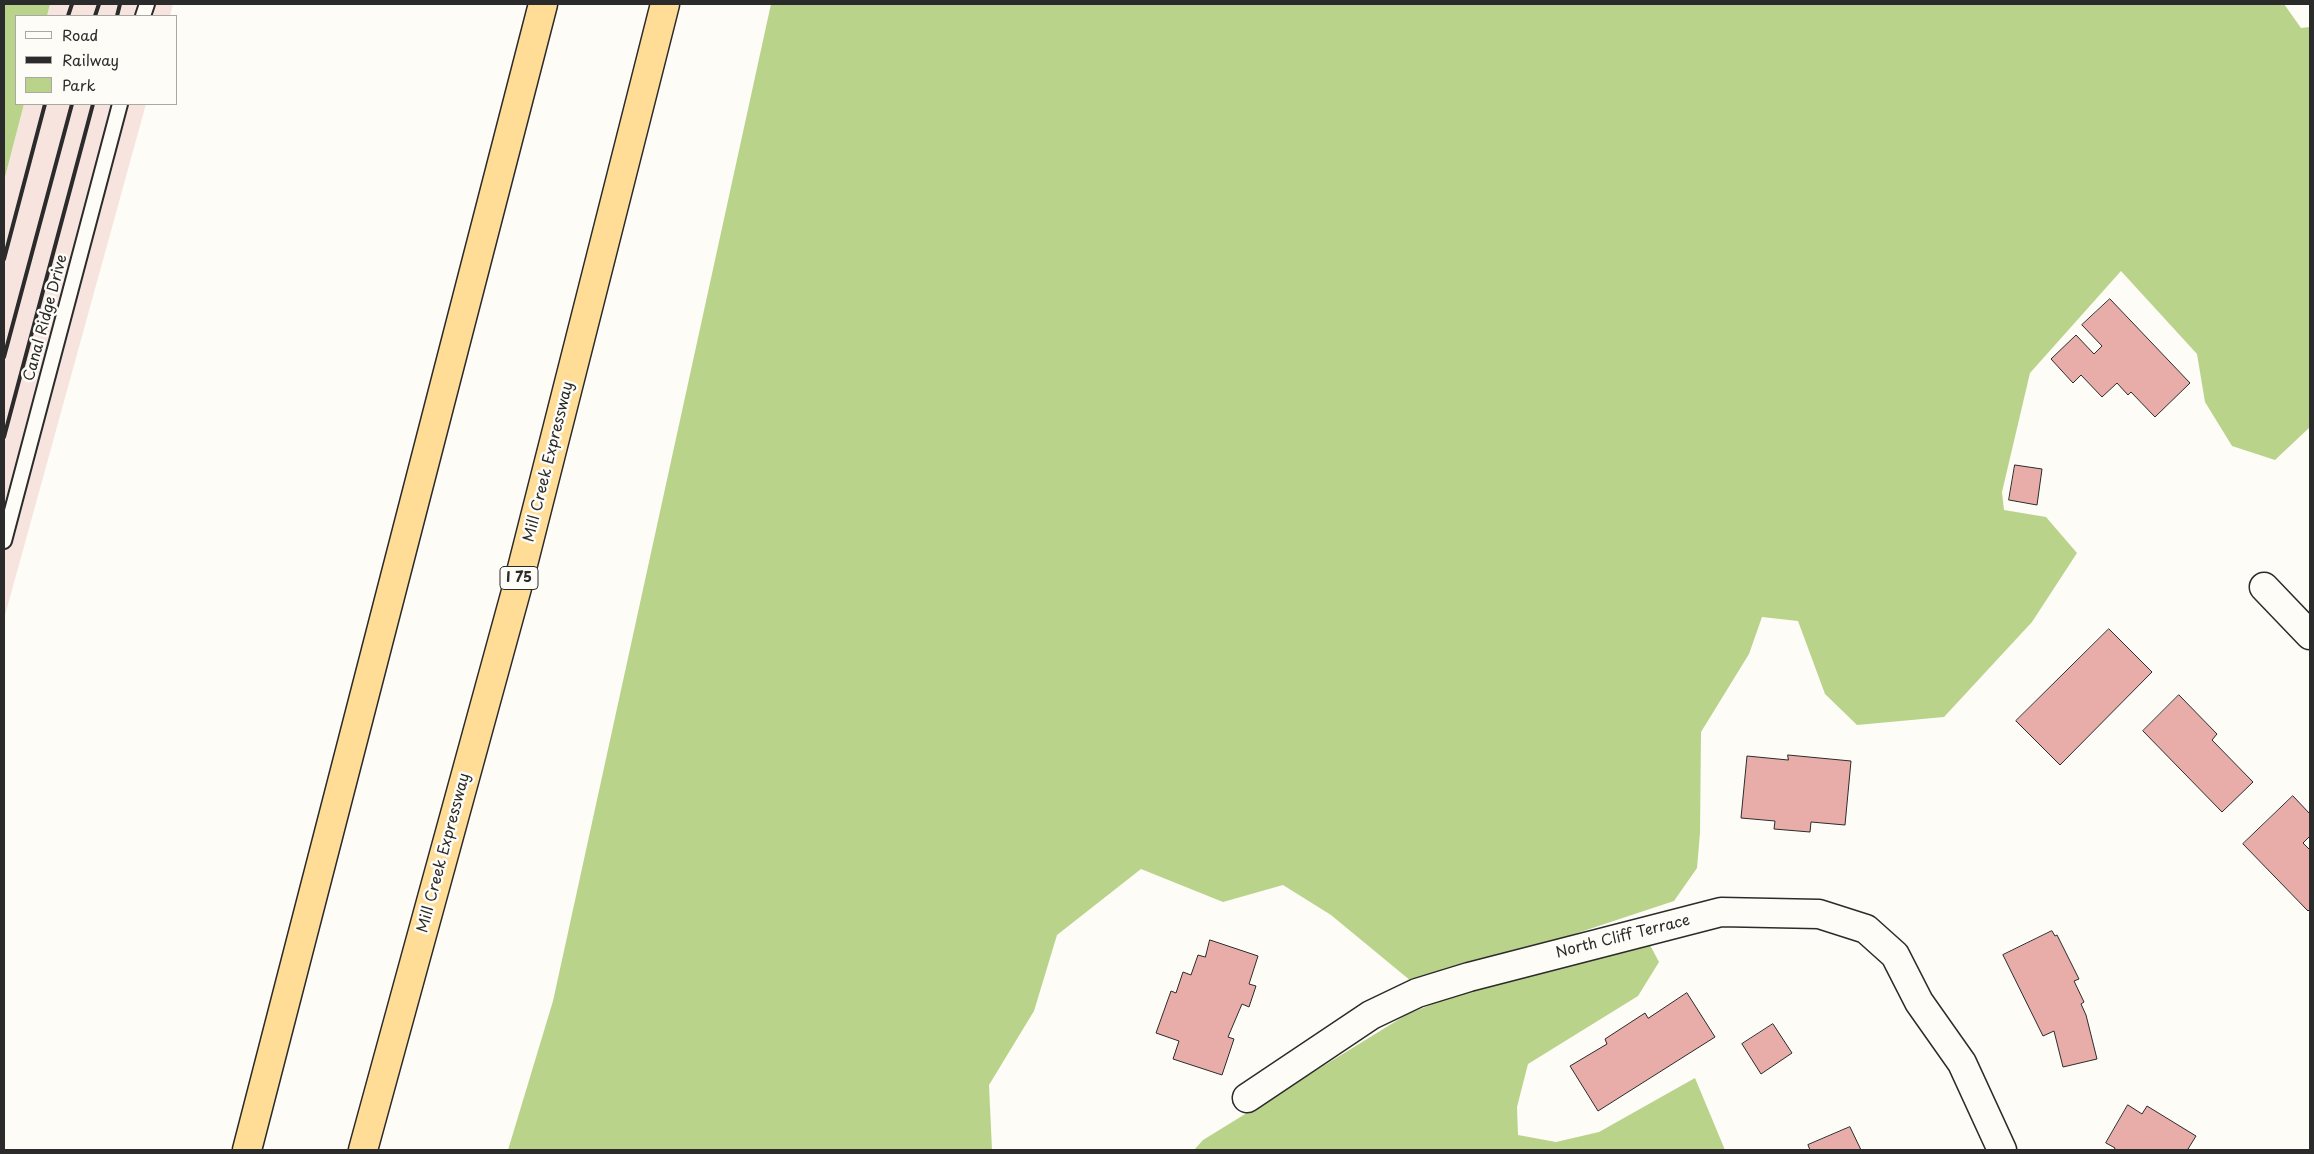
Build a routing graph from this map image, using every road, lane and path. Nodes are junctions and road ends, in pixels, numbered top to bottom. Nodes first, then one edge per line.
1 (544, 4) edge
2 (666, 4) edge
3 (120, 105) edge
4 (4, 541) edge
5 (2264, 587) dead end
6 (2310, 635) edge
7 (1247, 1098) dead end
8 (247, 1150) edge
9 (363, 1150) edge
10 (2002, 1150) edge

1 - 8 highway
2 - 9 highway, Mill Creek Expressway / I 75
3 - 4 lane, Canal Ridge Drive
5 - 6 street
7 - 10 street, North Cliff Terrace

